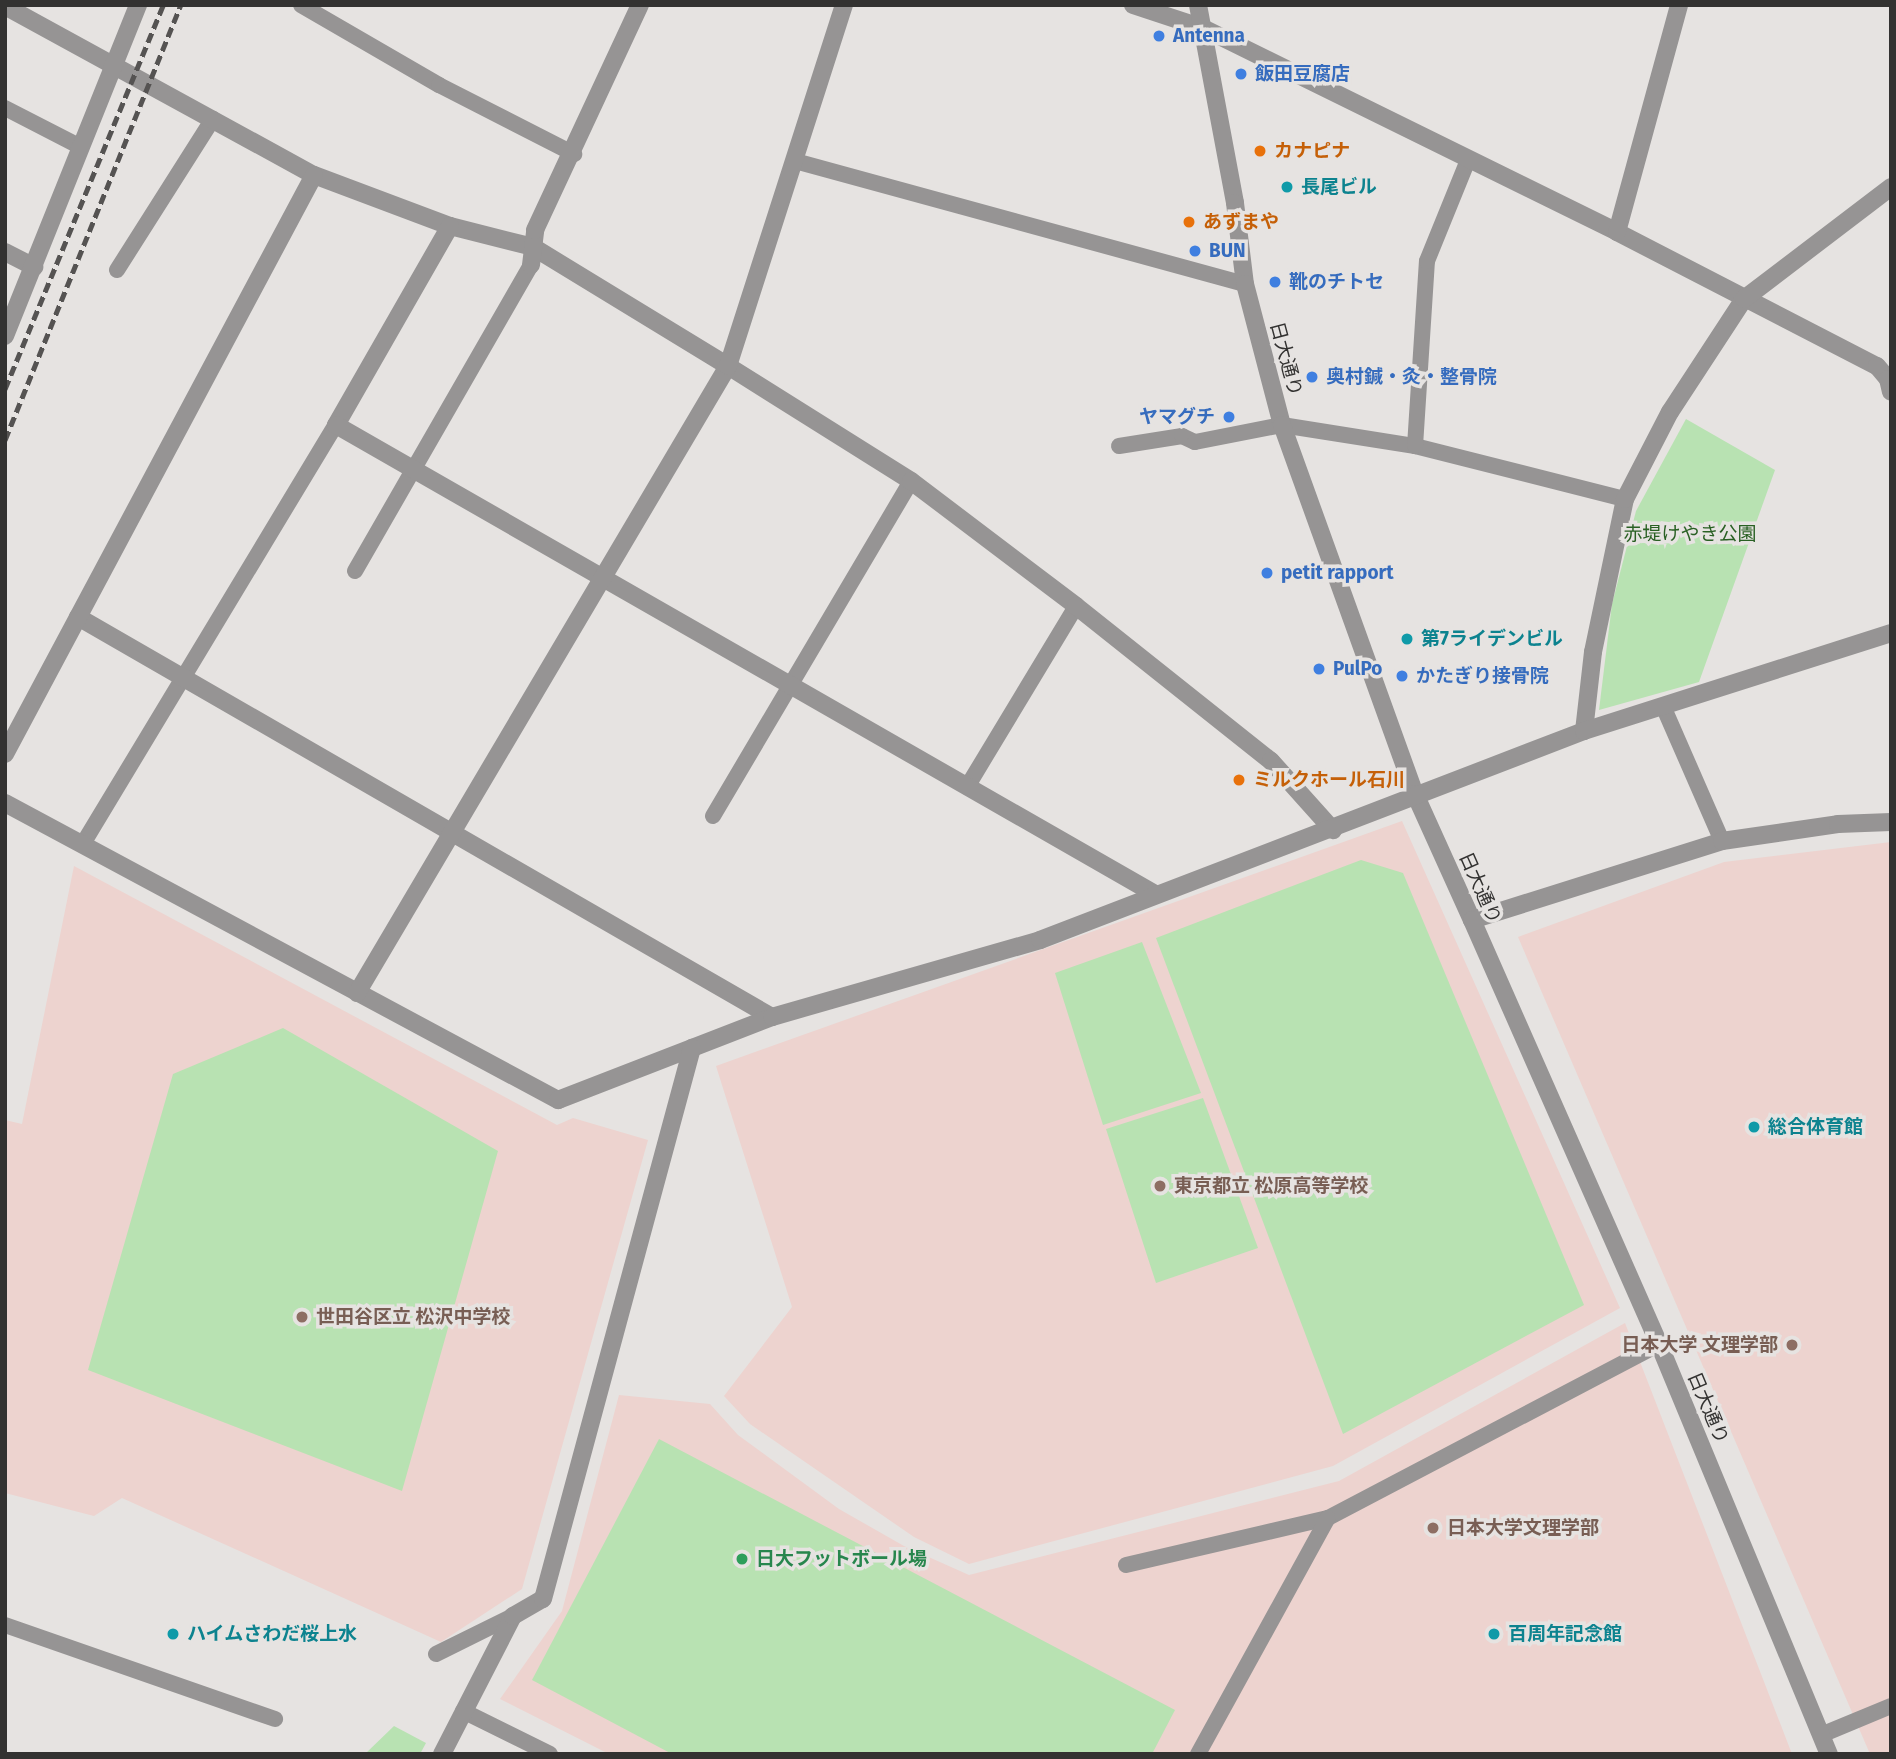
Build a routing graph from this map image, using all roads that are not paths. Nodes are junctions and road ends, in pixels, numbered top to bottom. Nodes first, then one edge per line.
1 (138, 5) edge
2 (301, 5) edge
3 (640, 5) edge
4 (844, 5) edge
5 (1133, 5) edge
6 (1198, 5) edge
7 (1679, 5) edge
8 (5, 6) edge
9 (1203, 28) junction
10 (113, 64) junction
11 (5, 108) edge
12 (213, 119) junction
13 (81, 147) junction
14 (574, 154) junction
15 (1468, 160) junction
16 (795, 161) junction
17 (314, 175) junction
18 (1891, 187) edge
19 (450, 226) junction
20 (1617, 232) junction
21 (5, 252) edge
22 (532, 256) junction
23 (34, 267) junction
24 (117, 270) dead end
25 (1245, 284) junction
26 (1744, 299) junction
27 (5, 336) edge
28 (729, 366) junction
29 (1890, 383) edge
30 (336, 425) junction
31 (1282, 425) junction
32 (1119, 446) dead end
33 (1415, 446) junction
34 (411, 469) junction
35 (911, 481) junction
36 (1625, 499) junction
37 (355, 571) dead end
38 (602, 578) junction
39 (1076, 606) junction
40 (78, 617) junction
41 (1891, 633) edge
42 (184, 676) junction
43 (790, 686) junction
44 (1663, 706) junction
45 (1584, 731) junction
46 (5, 754) edge
47 (967, 786) junction
48 (1415, 794) junction
49 (5, 803) edge
50 (713, 816) dead end
51 (1891, 822) edge
52 (1333, 830) junction
53 (453, 831) junction
54 (1722, 841) junction
55 (83, 842) junction
56 (1155, 894) junction
57 (1472, 920) junction
58 (358, 993) junction
59 (772, 1017) junction
60 (692, 1048) junction
61 (1658, 1344) junction
62 (1328, 1518) junction
63 (1126, 1565) dead end
64 (513, 1616) junction
65 (5, 1625) edge
66 (436, 1654) dead end
67 (1891, 1706) edge
68 (463, 1711) junction
69 (275, 1719) dead end
70 (1821, 1735) junction
71 (442, 1754) edge
72 (550, 1754) edge
73 (1198, 1754) edge
74 (1829, 1754) edge

1 - 10 street
2 - 14 lane
3 - 14 street
4 - 16 street
5 - 9 street
6 - 9 street, 日大通り
7 - 20 street
8 - 10 street
9 - 15 street
9 - 25 street, 日大通り
10 - 12 street
10 - 13 street
11 - 13 lane
12 - 17 street
12 - 24 lane
13 - 23 street
14 - 22 street
15 - 20 street
15 - 33 lane
16 - 25 lane
16 - 28 street
17 - 19 street
17 - 40 street
18 - 26 street
19 - 22 street
19 - 30 street
20 - 26 street
21 - 23 street
22 - 28 street
22 - 34 lane
23 - 27 street
25 - 31 street, 日大通り
26 - 29 street
26 - 36 street
28 - 35 street
28 - 38 street
30 - 34 street
30 - 42 lane
31 - 32 lane
31 - 33 lane
31 - 48 street, 日大通り
33 - 36 lane
34 - 37 lane
34 - 38 street
35 - 39 street
35 - 43 lane
36 - 45 street
38 - 43 street
38 - 53 street
39 - 47 lane
39 - 52 street
40 - 42 street
40 - 46 street
41 - 44 street
42 - 53 street
42 - 55 lane
43 - 47 street
43 - 50 lane
44 - 45 street
44 - 54 lane
45 - 48 street
47 - 56 street
48 - 52 street
48 - 57 street, 日大通り
49 - 55 street
51 - 54 street
52 - 56 street
53 - 58 street
53 - 59 street
54 - 57 street
55 - 58 street
56 - 59 street
57 - 61 street, 日大通り
58 - 60 street
59 - 60 street
60 - 64 street
61 - 62 lane
61 - 70 street, 日大通り
62 - 63 lane
62 - 73 lane
64 - 66 lane
64 - 68 street
65 - 69 lane
67 - 70 lane
68 - 71 street
68 - 72 lane
70 - 74 street, 日大通り

